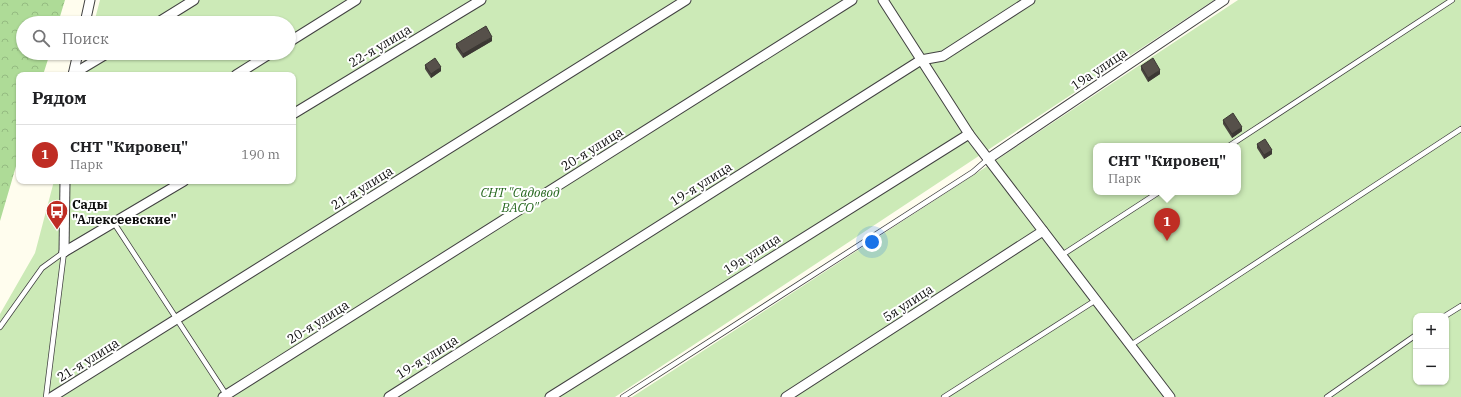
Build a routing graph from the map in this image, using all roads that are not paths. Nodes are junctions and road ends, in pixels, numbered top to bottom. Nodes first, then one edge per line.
1 (90, 0) edge
2 (194, 0) edge
3 (356, 0) edge
4 (481, 0) edge
5 (686, 0) edge
6 (852, 0) edge
7 (883, 0) edge
8 (1030, 0) edge
9 (1224, 0) edge
10 (1452, 0) edge
11 (87, 16) edge
12 (168, 16) edge
13 (296, 38) edge
14 (76, 60) edge
15 (97, 60) edge
16 (260, 60) edge
17 (921, 60) junction
18 (74, 72) edge
19 (78, 72) edge
20 (241, 72) edge
21 (296, 112) edge
22 (1461, 129) edge
23 (969, 134) junction
24 (1234, 143) edge
25 (988, 159) junction
26 (66, 184) edge
27 (179, 184) edge
28 (1153, 195) edge
29 (114, 223) junction
30 (1044, 231) junction
31 (64, 252) junction
32 (1062, 255) junction
33 (1096, 300) junction
34 (1461, 306) edge
35 (1449, 314) edge
36 (176, 320) junction
37 (0, 327) edge
38 (1413, 337) edge
39 (1131, 345) junction
40 (226, 396) edge
41 (46, 397) edge
42 (52, 397) edge
43 (389, 397) edge
44 (550, 397) edge
45 (623, 397) edge
46 (786, 397) edge
47 (944, 397) edge
48 (1170, 397) edge
49 (1327, 397) edge

1 - 11 street
2 - 12 street
3 - 13 street
4 - 21 street, 22-я улица
5 - 36 street, 21-я улица
6 - 40 street, 20-я улица
7 - 17 street
8 - 17 street, 19-я улица
9 - 25 street, 19а улица
10 - 24 lane
14 - 18 street
15 - 19 street
16 - 20 street
17 - 23 street
17 - 43 street, 19-я улица
22 - 39 lane
23 - 25 street
23 - 44 street, 19а улица
25 - 30 street
25 - 45 lane
26 - 31 street
27 - 29 street
28 - 32 lane
29 - 31 street
29 - 36 lane
30 - 32 street
30 - 46 street, 5я улица
31 - 37 lane
31 - 41 lane
32 - 33 street
33 - 39 street
33 - 47 lane
34 - 35 lane
36 - 40 lane
36 - 42 street, 21-я улица
38 - 49 lane
39 - 48 street

